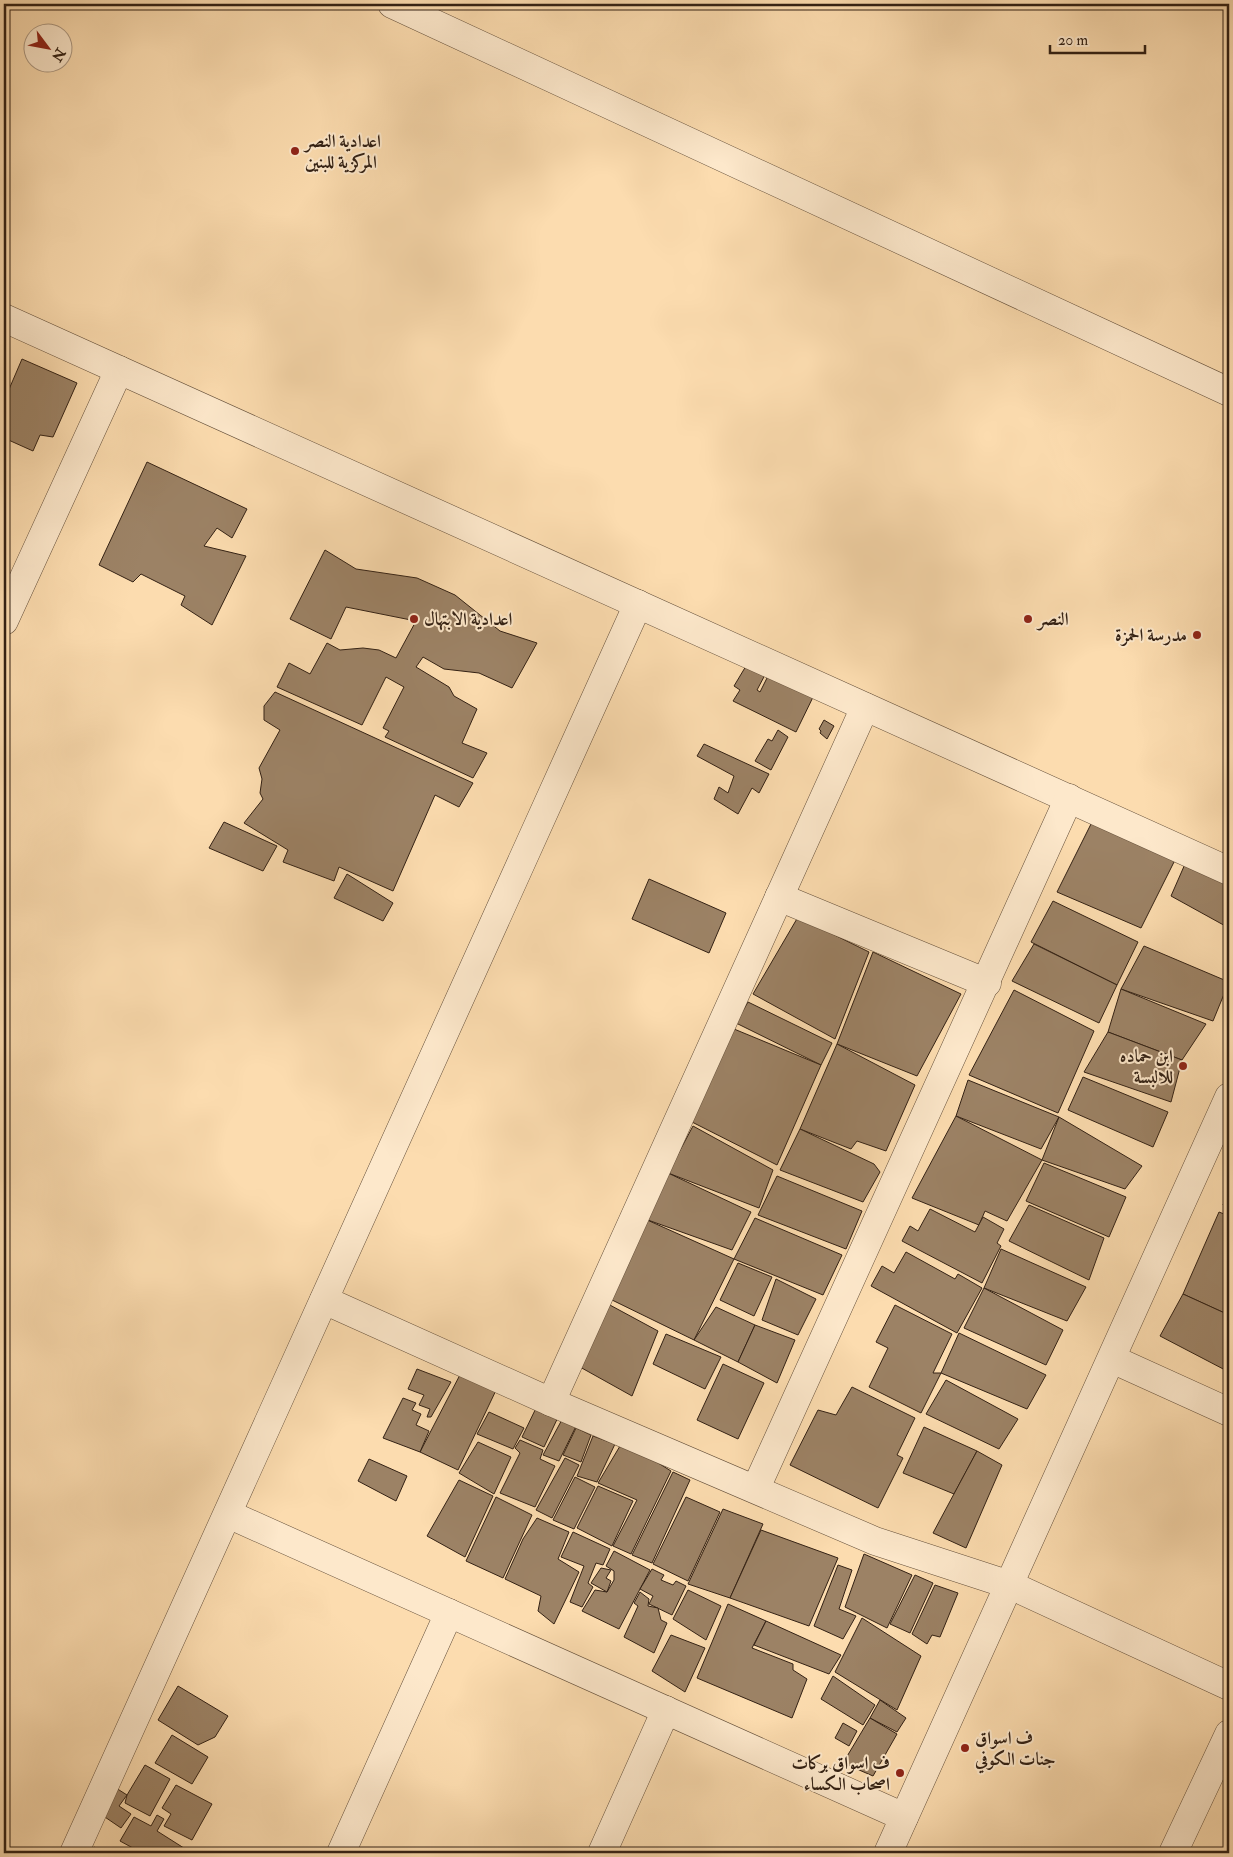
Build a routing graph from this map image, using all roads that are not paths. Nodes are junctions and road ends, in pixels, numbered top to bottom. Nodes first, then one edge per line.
1 (392, 4) edge
2 (4, 318) edge
3 (119, 370) junction
4 (1229, 392) edge
5 (638, 604) junction
6 (4, 621) edge
7 (865, 707) junction
8 (1069, 798) junction
9 (1229, 871) edge
10 (779, 897) junction
11 (987, 983) junction
12 (1229, 1097) edge
13 (324, 1300) junction
14 (1112, 1359) junction
15 (551, 1402) junction
16 (1229, 1412) edge
17 (756, 1488) junction
18 (228, 1514) junction
19 (1010, 1585) junction
20 (449, 1613) junction
21 (1229, 1686) edge
22 (666, 1710) junction
23 (1229, 1734) edge
24 (904, 1818) junction
25 (74, 1853) edge
26 (340, 1853) edge
27 (602, 1853) edge
28 (888, 1853) edge
29 (1173, 1853) edge

1 - 4 street
2 - 3 street
3 - 5 street
3 - 6 street
5 - 7 street
5 - 13 street
7 - 8 street
7 - 10 street
8 - 9 street
8 - 11 street
10 - 11 street
10 - 15 street
11 - 17 street
12 - 14 street
13 - 15 street
13 - 18 street
14 - 16 street
14 - 19 street
15 - 17 street
17 - 19 street
18 - 20 street
18 - 25 street
19 - 21 street
19 - 24 street
20 - 22 street
20 - 26 street
22 - 24 street
22 - 27 street
23 - 29 street
24 - 28 street

